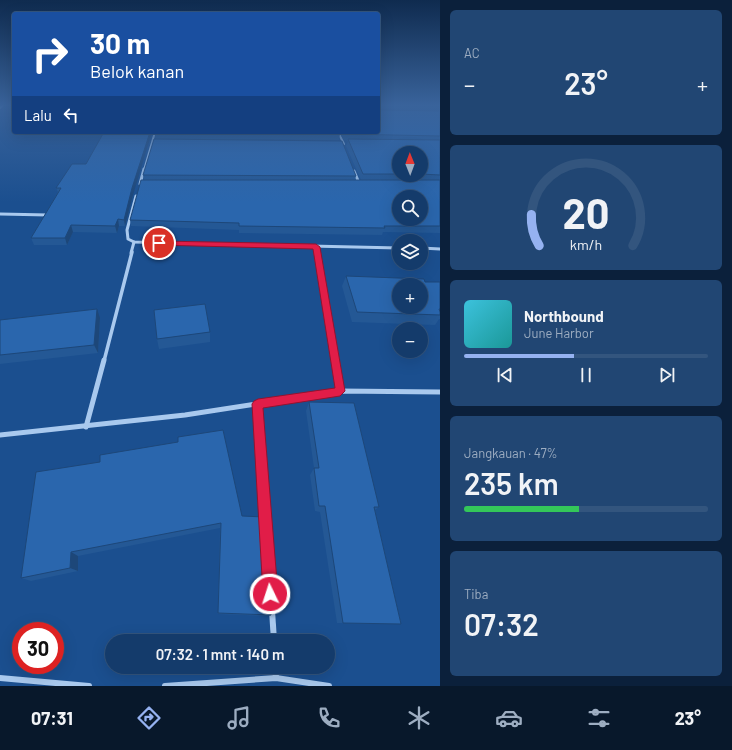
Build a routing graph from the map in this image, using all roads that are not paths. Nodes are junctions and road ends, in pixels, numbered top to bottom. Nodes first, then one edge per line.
1 (153, 138) edge
2 (341, 138) edge
3 (152, 141) junction
4 (160, 141) edge
5 (335, 143) edge
6 (343, 143) junction
7 (350, 143) edge
8 (346, 150) edge
9 (354, 170) edge
10 (140, 183) junction
11 (148, 183) edge
12 (351, 183) edge
13 (359, 183) junction
14 (366, 183) edge
15 (0, 214) edge
16 (48, 215) edge
17 (134, 242) junction
18 (316, 247) junction
19 (392, 248) edge
20 (428, 248) edge
21 (440, 248) edge
22 (340, 391) junction
23 (440, 392) edge
24 (258, 404) junction
25 (86, 427) junction
26 (0, 435) edge
27 (274, 634) edge
28 (276, 674) edge
29 (0, 678) edge
30 (276, 678) junction
31 (89, 686) edge
32 (166, 686) edge
33 (329, 686) edge

1 - 3 street
2 - 6 street
3 - 4 street
3 - 10 street
5 - 6 street
6 - 7 street
6 - 8 street
9 - 13 street
10 - 11 street
10 - 17 street
12 - 13 street
13 - 14 street
15 - 16 street
17 - 18 street
17 - 25 street
18 - 19 street
18 - 22 street
20 - 21 street
22 - 23 street
22 - 24 street
24 - 25 street
24 - 27 street
25 - 26 street
28 - 30 street
29 - 31 street
30 - 32 street
30 - 33 street

